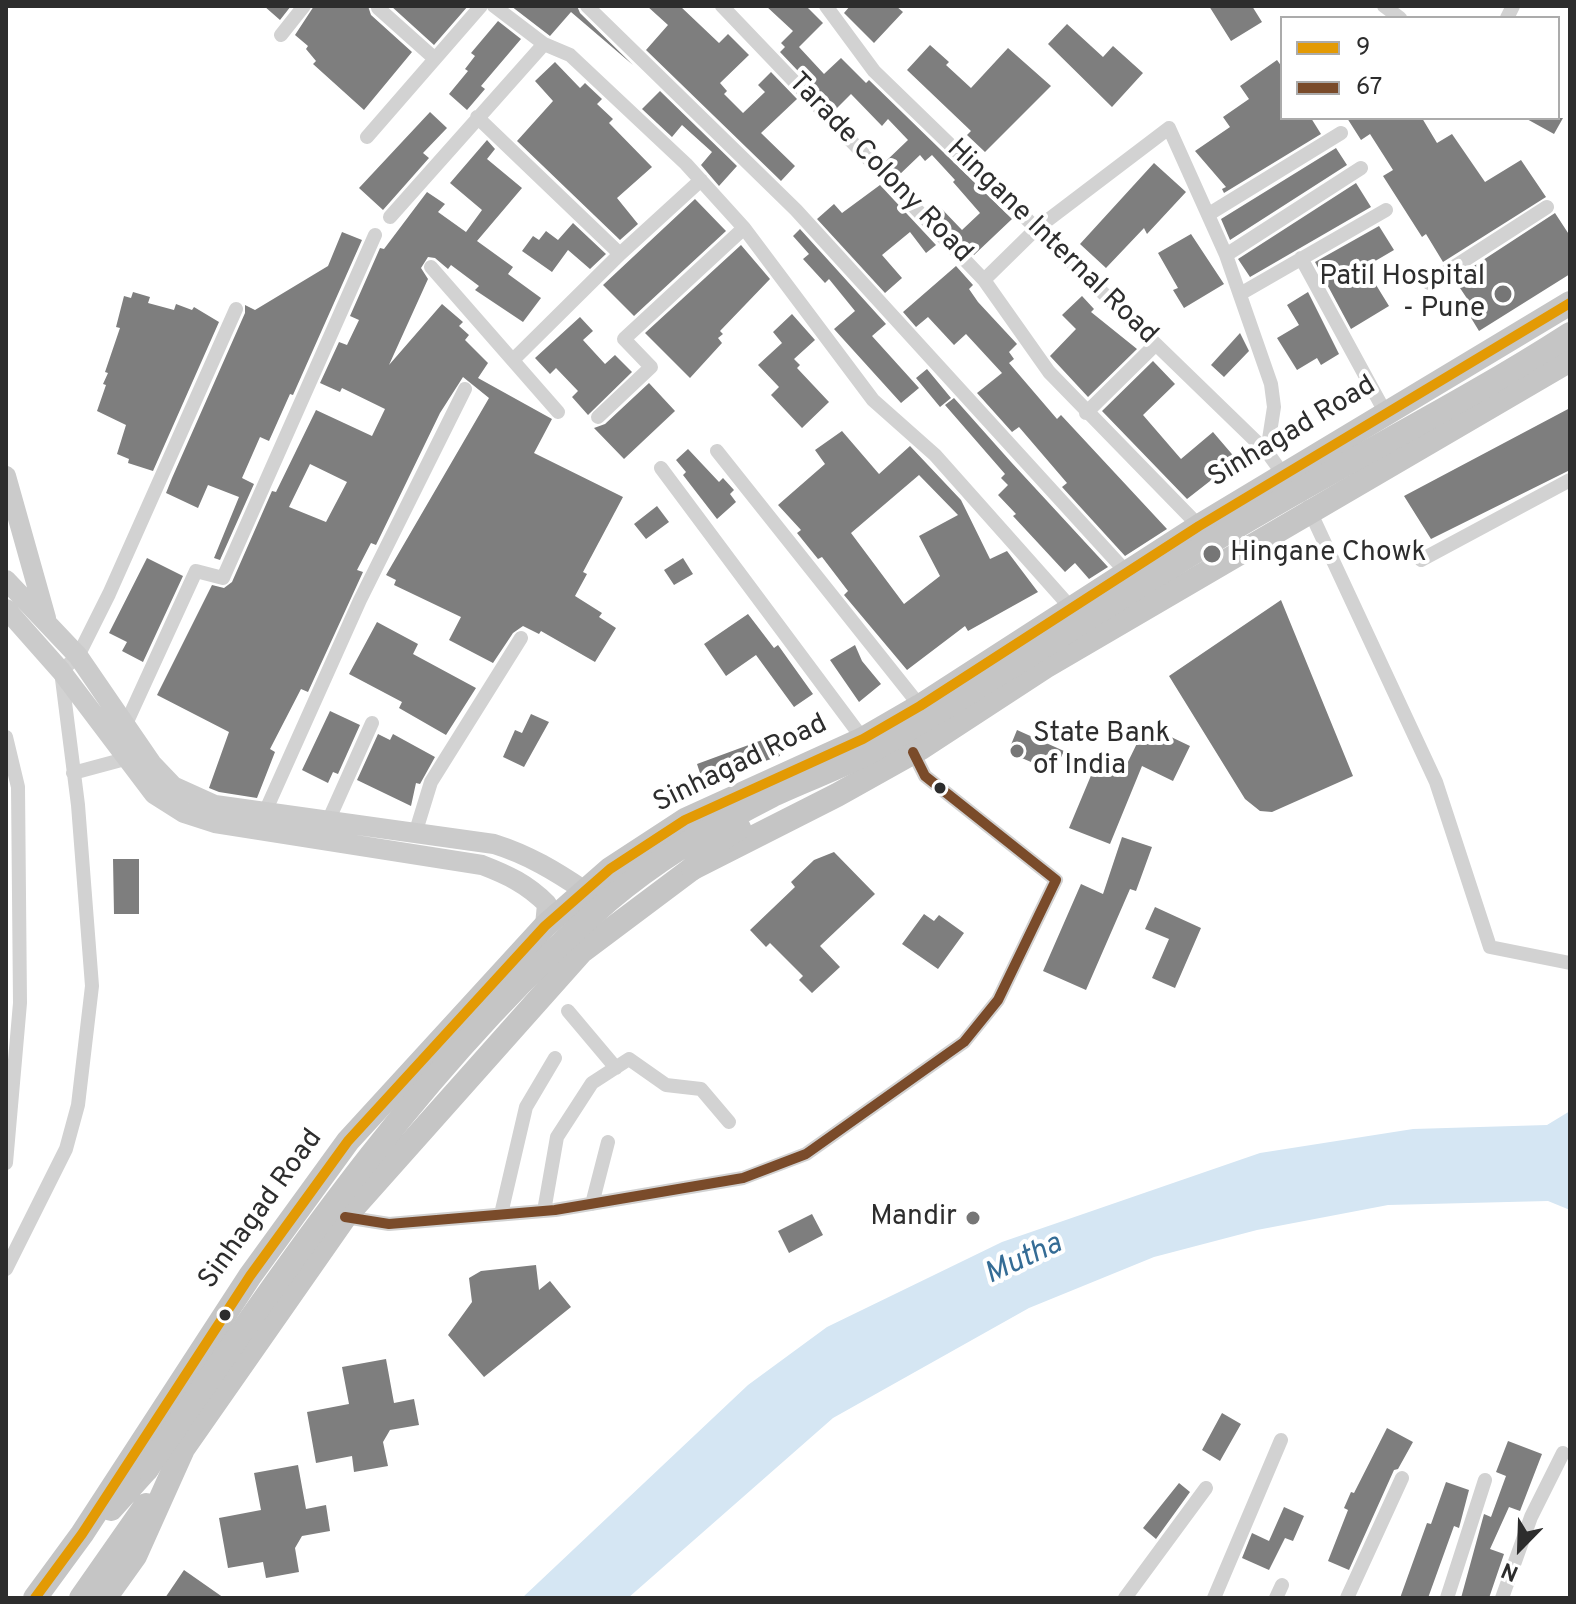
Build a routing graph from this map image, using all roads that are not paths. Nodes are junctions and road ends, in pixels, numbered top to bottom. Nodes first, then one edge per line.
1 (304, 6) edge
2 (481, 6) edge
3 (494, 6) edge
4 (587, 6) edge
5 (722, 6) edge
6 (826, 6) edge
7 (378, 8) dead end
8 (281, 35) dead end
9 (544, 44) junction
10 (434, 58) junction
11 (477, 117) junction
12 (1341, 133) dead end
13 (367, 137) dead end
14 (1361, 168) dead end
15 (701, 180) junction
16 (1547, 207) dead end
17 (1386, 210) dead end
18 (1209, 214) junction
19 (390, 217) dead end
20 (744, 228) junction
21 (1036, 229) junction
22 (375, 235) dead end
23 (620, 254) junction
24 (1226, 255) junction
25 (1301, 258) junction
26 (431, 267) dead end
27 (984, 280) junction
28 (1429, 283) dead end
29 (1240, 294) junction
30 (1570, 303) edge
31 (236, 309) dead end
32 (1570, 334) edge
33 (1155, 345) junction
34 (514, 359) junction
35 (1568, 361) edge
36 (465, 389) dead end
37 (558, 412) dead end
38 (1385, 412) junction
39 (1086, 413) junction
40 (598, 417) dead end
41 (717, 451) dead end
42 (1267, 452) junction
43 (661, 468) dead end
44 (1284, 474) junction
45 (6, 476) edge
46 (1570, 480) edge
47 (1311, 512) junction
48 (1199, 526) junction
49 (1421, 560) dead end
50 (1128, 574) junction
51 (6, 580) edge
52 (6, 609) edge
53 (1072, 609) junction
54 (47, 620) junction
55 (521, 638) dead end
56 (78, 656) junction
57 (61, 671) junction
58 (920, 706) junction
59 (372, 723) dead end
60 (125, 726) junction
61 (6, 737) edge
62 (863, 739) junction
63 (913, 752) junction
64 (125, 759) junction
65 (73, 773) junction
66 (265, 812) junction
67 (325, 831) junction
68 (415, 834) junction
69 (693, 868) junction
70 (585, 891) junction
71 (545, 926) junction
72 (581, 952) junction
73 (1570, 963) edge
74 (568, 1011) dead end
75 (555, 1058) dead end
76 (616, 1068) junction
77 (729, 1122) dead end
78 (608, 1142) dead end
79 (6, 1163) edge
80 (592, 1204) junction
81 (544, 1211) junction
82 (501, 1214) junction
83 (345, 1217) junction
84 (6, 1269) edge
85 (1281, 1440) dead end
86 (183, 1449) junction
87 (1563, 1453) dead end
88 (1402, 1478) dead end
89 (1485, 1480) dead end
90 (1206, 1488) dead end
91 (82, 1534) junction
92 (35, 1598) edge
93 (81, 1598) edge
94 (105, 1598) edge
95 (1125, 1598) edge
96 (1214, 1598) edge
97 (1347, 1598) edge
98 (1447, 1598) edge
99 (1502, 1598) edge

1 - 8 street
2 - 10 street
3 - 9 street
4 - 50 street
5 - 27 street, Tarade Colony Road
6 - 21 street, Hingane Internal Road
7 - 10 street
9 - 11 street
9 - 15 street
10 - 13 street
11 - 19 street
11 - 23 street
12 - 18 street
14 - 24 street
15 - 20 street
15 - 23 street
16 - 28 street
17 - 25 street
18 - 21 street, Tarade Colony Road
18 - 24 street
20 - 40 street
20 - 53 street
21 - 27 street, Tarade Colony Road
21 - 33 street, Hingane Internal Road
22 - 60 street
23 - 34 street
24 - 29 street
25 - 29 street
25 - 38 street
26 - 34 street
27 - 39 street
29 - 42 street
30 - 38 main road, Sinhagad Road
31 - 56 street
32 - 91 main road, bridge
33 - 39 street
33 - 42 street, Hingane Internal Road
34 - 37 street
35 - 47 main road
35 - 69 main road, bridge
36 - 66 street
38 - 44 main road, Sinhagad Road
39 - 48 street
41 - 58 street
42 - 44 street, Hingane Internal Road
43 - 62 street
44 - 47 street, Hingane Internal Road
44 - 48 main road, Sinhagad Road
45 - 54 street
46 - 49 street
47 - 63 main road
47 - 73 street, Hingane Internal Road
48 - 50 main road, Sinhagad Road
50 - 53 main road, Sinhagad Road
51 - 54 street
52 - 57 street
53 - 58 main road, Sinhagad Road
54 - 56 street
54 - 57 street
55 - 68 street
56 - 57 street
56 - 60 street
57 - 64 street
57 - 65 street
58 - 62 main road, Sinhagad Road
59 - 67 street
60 - 66 street
61 - 79 street
62 - 70 main road, Sinhagad Road
63 - 69 main road
63 - 80 street
64 - 65 street
64 - 67 street
65 - 84 street
66 - 67 street
67 - 68 street
67 - 71 street
68 - 70 street
69 - 72 main road
70 - 71 main road, Sinhagad Road
70 - 72 street
71 - 91 main road, Sinhagad Road
72 - 83 main road
74 - 76 street
75 - 82 street
76 - 77 street
76 - 81 street
78 - 80 street
80 - 81 street
81 - 82 street
82 - 83 street
83 - 86 main road
85 - 96 street
86 - 93 main road
86 - 94 main road
87 - 99 street
88 - 97 street
89 - 98 street
90 - 95 street
91 - 92 main road, Sinhagad Road

